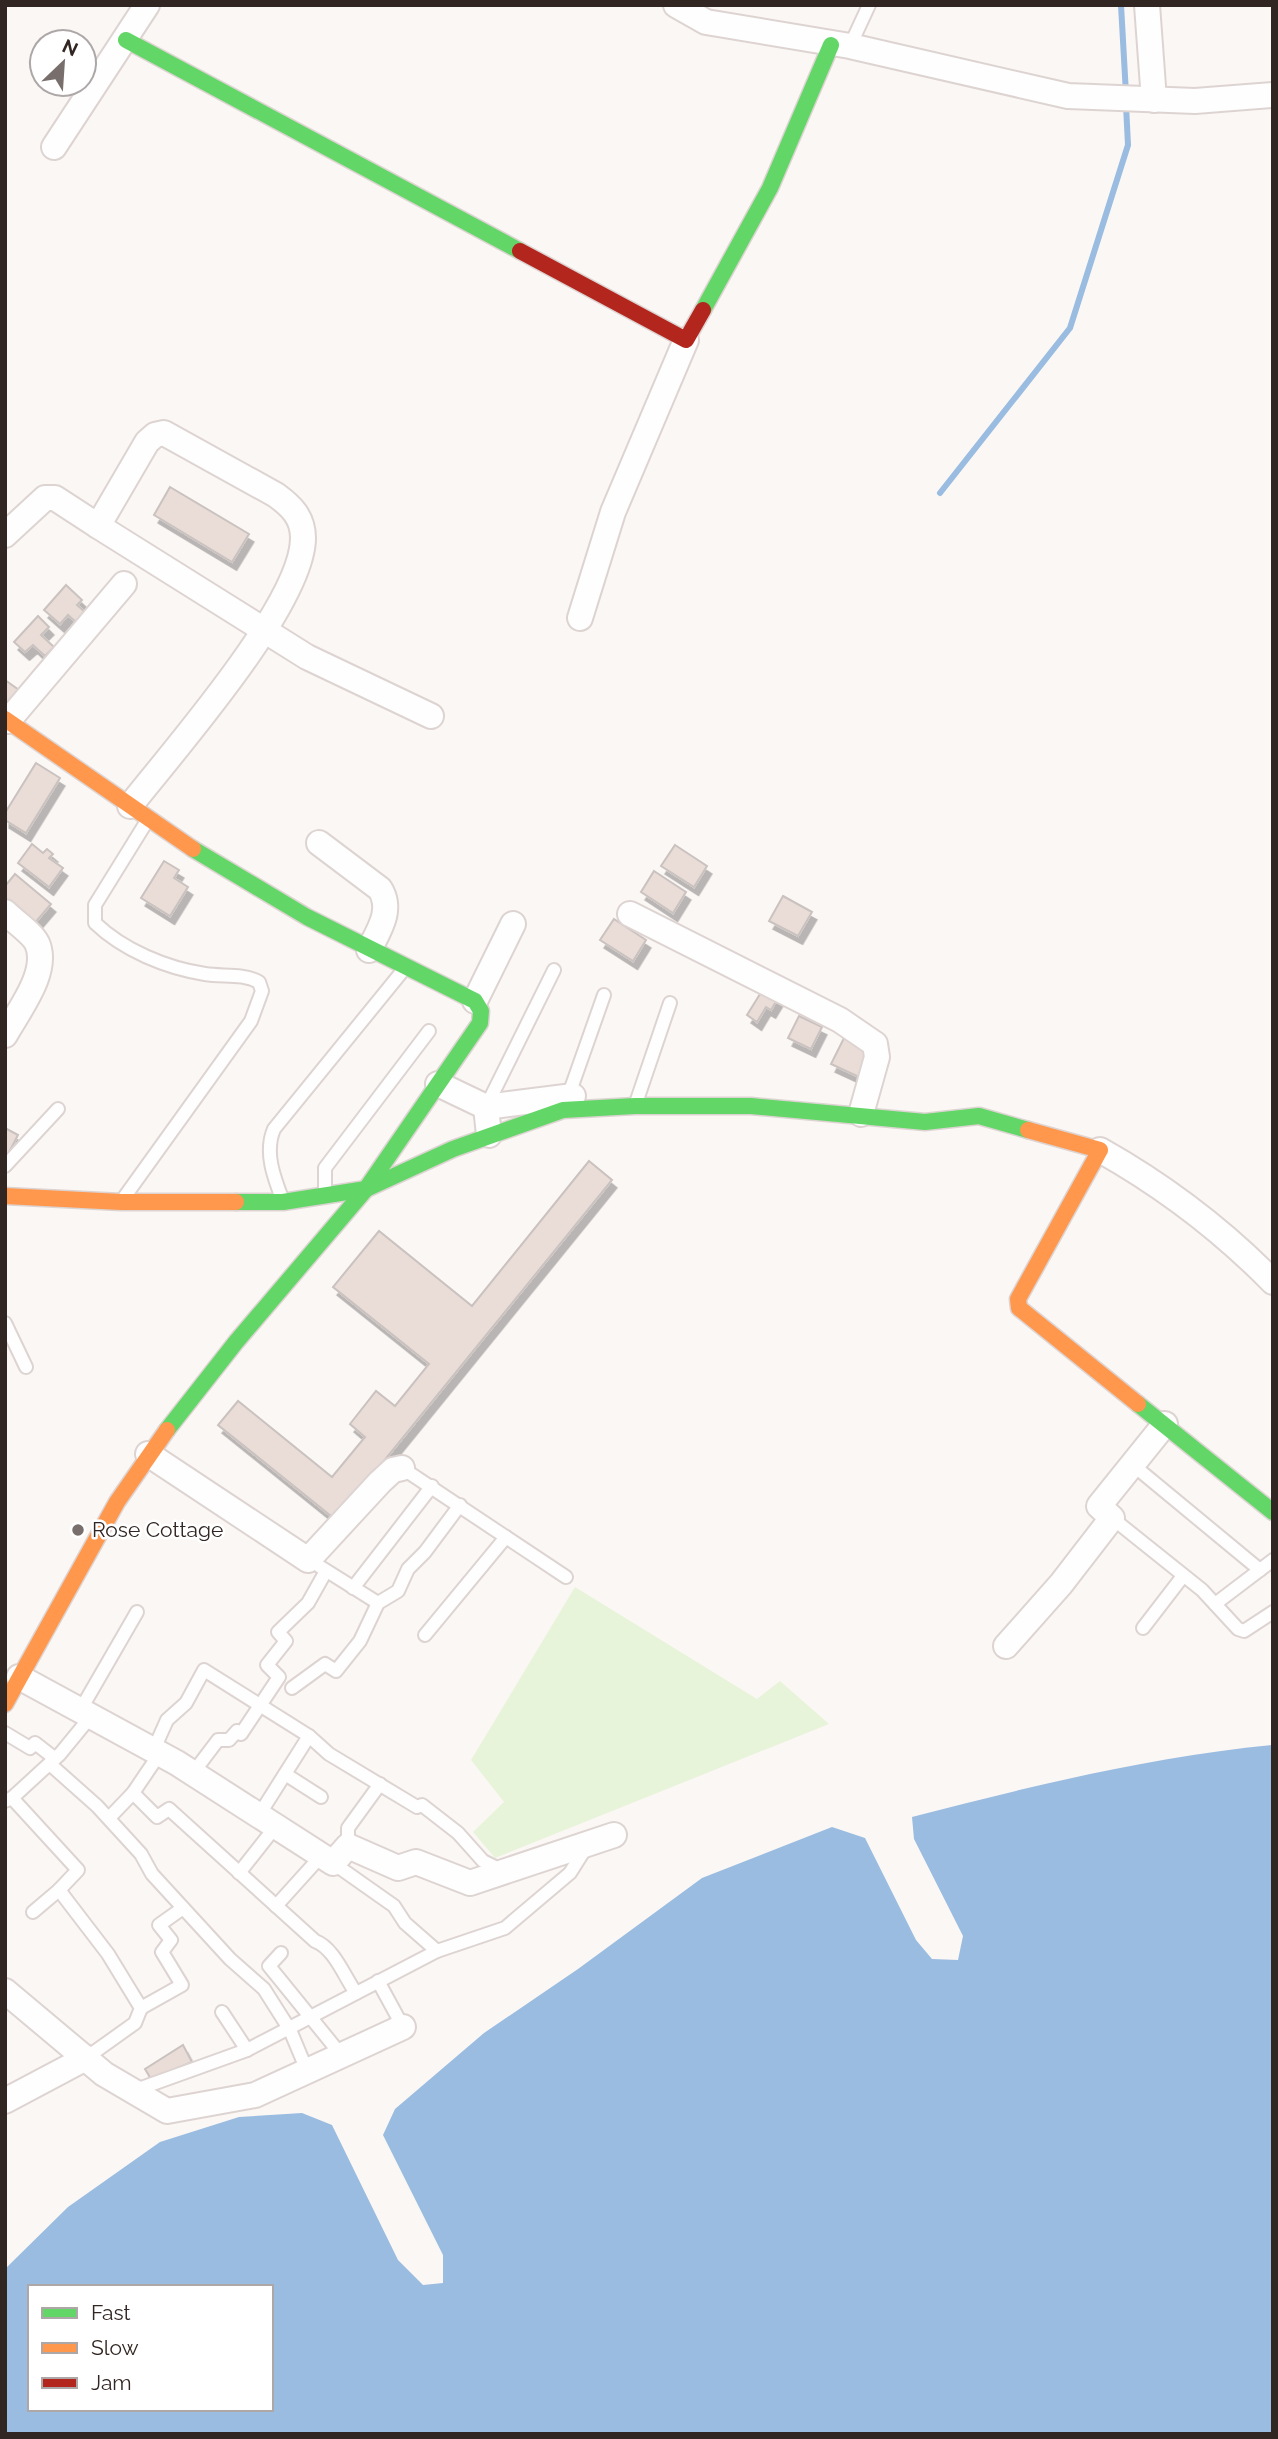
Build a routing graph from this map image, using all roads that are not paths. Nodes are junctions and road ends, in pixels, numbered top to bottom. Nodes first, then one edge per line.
1 (147, 5) edge
2 (676, 5) edge
3 (869, 5) edge
4 (1147, 5) edge
5 (126, 40) junction
6 (840, 46) junction
7 (1273, 95) edge
8 (1149, 100) junction
9 (54, 147) dead end
10 (686, 340) junction
11 (98, 526) junction
12 (5, 535) edge
13 (124, 584) dead end
14 (580, 618) dead end
15 (263, 632) junction
16 (431, 716) dead end
17 (6, 721) edge
18 (139, 812) junction
19 (319, 843) dead end
20 (5, 912) edge
21 (631, 914) dead end
22 (513, 924) dead end
23 (369, 950) junction
24 (407, 965) junction
25 (554, 970) dead end
26 (604, 995) dead end
27 (475, 1001) junction
28 (670, 1003) dead end
29 (429, 1031) dead end
30 (5, 1035) edge
31 (438, 1084) junction
32 (706, 1093) dead end
33 (637, 1098) junction
34 (565, 1104) junction
35 (485, 1107) junction
36 (58, 1109) dead end
37 (861, 1114) junction
38 (489, 1135) junction
39 (1100, 1150) junction
40 (5, 1166) edge
41 (366, 1189) junction
42 (325, 1194) junction
43 (5, 1196) edge
44 (121, 1202) junction
45 (283, 1202) junction
46 (1273, 1282) edge
47 (5, 1322) edge
48 (26, 1367) dead end
49 (1166, 1424) junction
50 (148, 1454) junction
51 (1133, 1465) junction
52 (402, 1468) joint
53 (432, 1486) junction
54 (460, 1505) junction
55 (1273, 1512) edge
56 (1112, 1518) junction
57 (506, 1537) junction
58 (1273, 1560) edge
59 (317, 1565) junction
60 (1259, 1570) junction
61 (1183, 1576) junction
62 (566, 1577) dead end
63 (353, 1588) junction
64 (378, 1603) junction
65 (1215, 1604) junction
66 (137, 1612) dead end
67 (1273, 1612) edge
68 (1143, 1628) dead end
69 (425, 1635) dead end
70 (1006, 1647) dead end
71 (12, 1674) edge
72 (292, 1688) dead end
73 (5, 1704) edge
74 (262, 1705) junction
75 (87, 1712) junction
76 (5, 1733) edge
77 (309, 1736) junction
78 (157, 1751) junction
79 (53, 1757) junction
80 (193, 1773) junction
81 (285, 1774) junction
82 (380, 1784) junction
83 (133, 1793) junction
84 (321, 1797) dead end
85 (9, 1799) edge
86 (108, 1818) junction
87 (267, 1820) junction
88 (614, 1835) dead end
89 (587, 1845) junction
90 (334, 1855) junction
91 (239, 1872) junction
92 (505, 1872) junction
93 (59, 1890) junction
94 (276, 1906) junction
95 (183, 1908) junction
96 (33, 1912) dead end
97 (437, 1951) junction
98 (281, 1953) dead end
99 (378, 1981) junction
100 (5, 1991) edge
101 (356, 1993) junction
102 (141, 2008) junction
103 (222, 2012) dead end
104 (308, 2018) junction
105 (403, 2027) joint
106 (290, 2030) junction
107 (247, 2050) junction
108 (342, 2056) junction
109 (86, 2058) junction
110 (303, 2061) dead end
111 (130, 2092) junction
112 (5, 2101) edge

1 - 5 street
2 - 6 street
3 - 6 lane
4 - 8 street
5 - 9 street
5 - 10 street
6 - 8 street
6 - 10 street
7 - 8 street
10 - 14 street
11 - 12 street
11 - 15 street
11 - 15 street
13 - 17 street
15 - 16 street
15 - 18 street
17 - 18 street
18 - 23 street
18 - 44 lane
19 - 23 street
20 - 30 street
21 - 37 street
22 - 27 street
23 - 24 street
24 - 27 street
24 - 45 lane
25 - 35 lane
26 - 34 lane
27 - 31 street
28 - 33 lane
29 - 42 lane
31 - 35 street
31 - 41 street
32 - 33 street
33 - 34 street
33 - 37 street
34 - 35 street
34 - 38 street
35 - 38 street
36 - 40 lane
37 - 39 street
38 - 41 street
39 - 46 street
39 - 49 street
41 - 42 street
41 - 50 street
42 - 45 street
43 - 44 street
44 - 45 street
47 - 48 lane
49 - 51 street
49 - 55 street
50 - 59 street
50 - 71 street
51 - 56 street
51 - 60 lane
52 - 53 lane
52 - 59 street
53 - 54 lane
53 - 63 lane
54 - 57 lane
54 - 64 lane
56 - 61 lane
56 - 70 street
57 - 62 lane
57 - 69 lane
58 - 60 lane
59 - 63 lane
59 - 74 lane
60 - 65 lane
61 - 65 lane
61 - 68 lane
63 - 64 lane
64 - 72 lane
65 - 67 lane
66 - 75 lane
71 - 73 street
71 - 75 street
74 - 77 lane
74 - 78 lane
74 - 80 lane
75 - 78 street
75 - 79 lane
76 - 79 lane
77 - 81 lane
77 - 82 lane
78 - 80 street
78 - 83 lane
79 - 85 lane
79 - 86 lane
80 - 87 street
81 - 84 lane
81 - 87 lane
82 - 90 lane
82 - 92 lane
83 - 86 lane
83 - 91 lane
85 - 93 lane
86 - 95 lane
87 - 90 street
87 - 91 lane
88 - 89 street
89 - 92 street
89 - 97 lane
90 - 92 street
90 - 94 lane
90 - 97 lane
91 - 94 lane
93 - 96 lane
93 - 102 lane
94 - 101 lane
95 - 102 lane
95 - 106 lane
97 - 99 lane
98 - 104 lane
99 - 101 lane
99 - 105 lane
100 - 109 street
101 - 104 lane
102 - 109 lane
103 - 107 lane
104 - 106 lane
104 - 108 lane
105 - 108 street
106 - 107 lane
106 - 110 lane
107 - 111 lane
108 - 111 street
109 - 111 street
109 - 112 street

